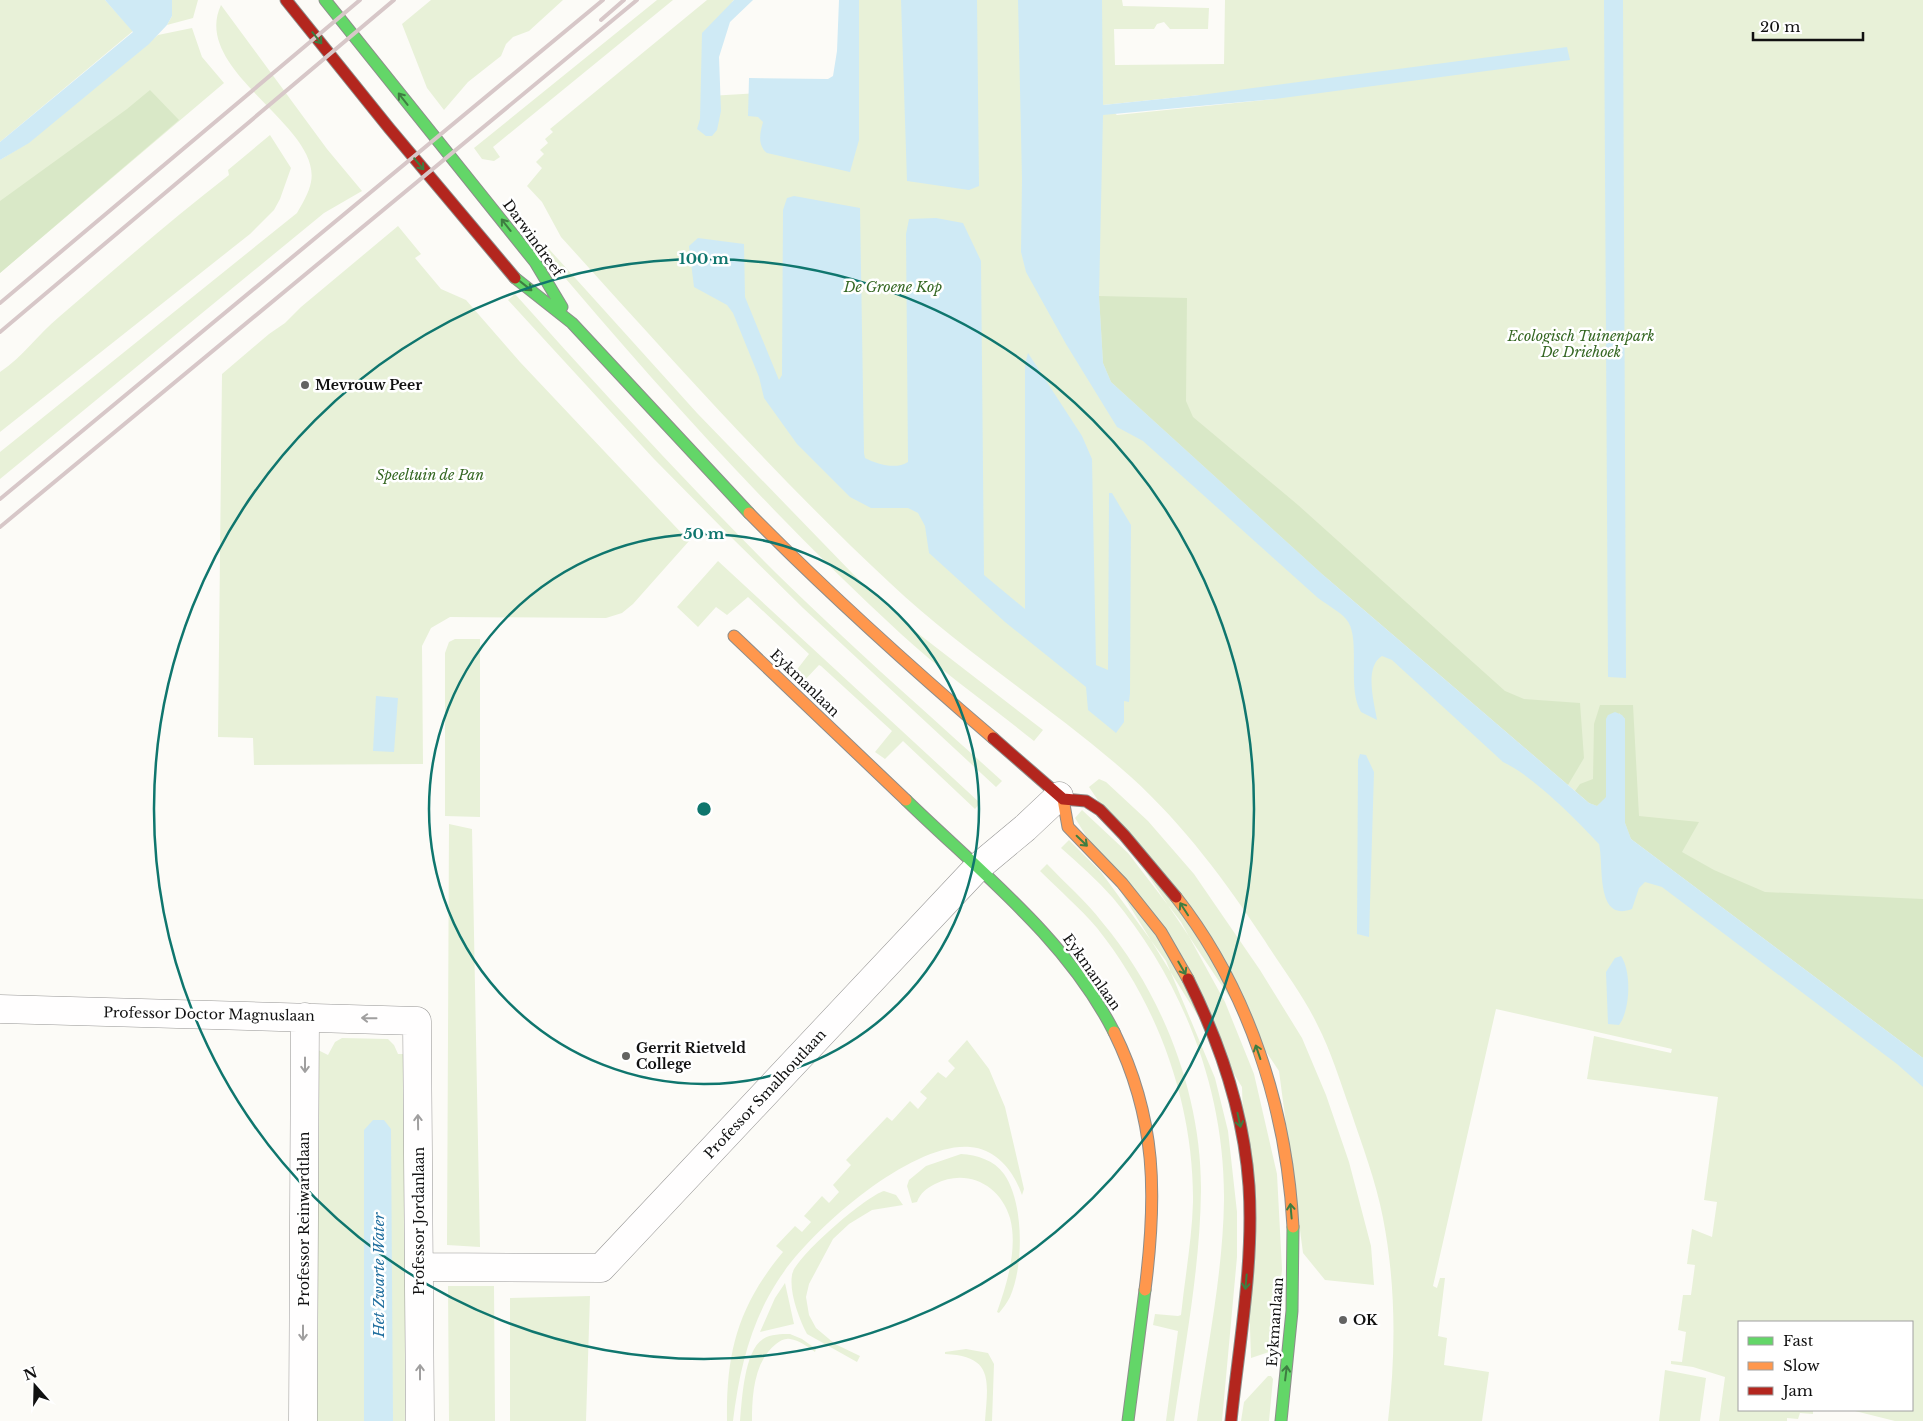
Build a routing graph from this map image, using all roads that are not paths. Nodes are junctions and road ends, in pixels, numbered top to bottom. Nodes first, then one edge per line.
1 (286, 0) edge
2 (325, 0) edge
3 (572, 323) junction
4 (734, 636) dead end
5 (1061, 797) junction
6 (977, 868) junction
7 (0, 1009) edge
8 (305, 1016) junction
9 (417, 1021) joint
10 (420, 1267) junction
11 (302, 1421) edge
12 (420, 1421) edge
13 (1128, 1421) edge
14 (1231, 1421) edge
15 (1281, 1421) edge

1 -> 3 main road
3 -> 2 main road, Darwindreef
3 - 5 main road
4 - 6 main road, Eykmanlaan
5 - 6 street, Professor Smalhoutlaan
5 -> 14 main road
15 -> 5 main road, Eykmanlaan
6 - 10 street, Professor Smalhoutlaan
6 - 13 main road, Eykmanlaan
7 - 8 street, Professor Doctor Magnuslaan
9 -> 8 street, Professor Doctor Magnuslaan
8 -> 11 street, Professor Reinwardtlaan
10 -> 9 street, Professor Jordanlaan
12 -> 10 street, Professor Jordanlaan

